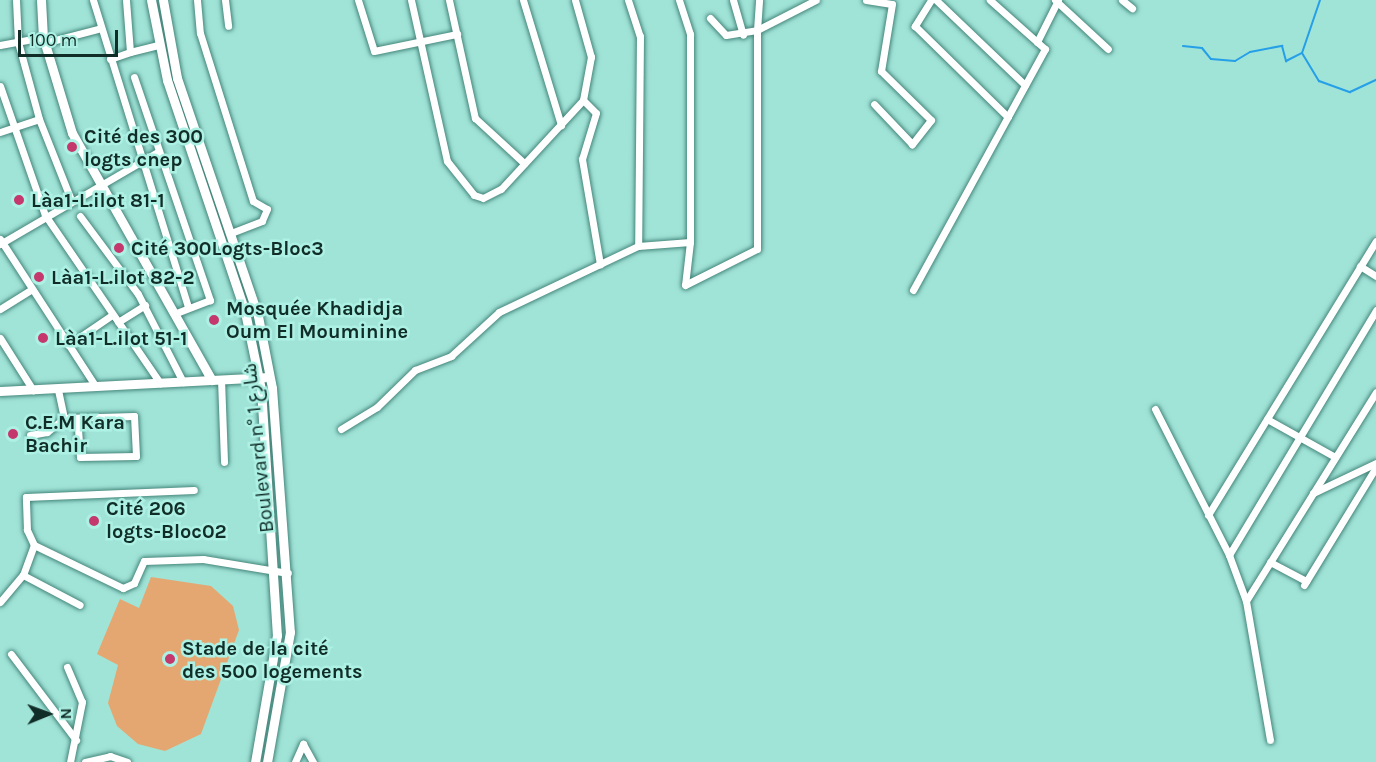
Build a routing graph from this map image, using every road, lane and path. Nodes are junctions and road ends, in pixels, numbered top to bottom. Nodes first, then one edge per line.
1 (16, 0) edge
2 (41, 0) edge
3 (93, 0) edge
4 (126, 0) edge
5 (151, 0) edge
6 (163, 0) edge
7 (197, 0) edge
8 (225, 0) edge
9 (358, 0) edge
10 (411, 0) edge
11 (449, 0) edge
12 (523, 0) edge
13 (575, 0) edge
14 (628, 0) edge
15 (679, 0) edge
16 (733, 0) edge
17 (759, 0) edge
18 (816, 0) edge
19 (866, 0) edge
20 (931, 0) edge
21 (936, 0) edge
22 (990, 0) edge
23 (1122, 0) edge
24 (1057, 1) edge
25 (1132, 8) dead end
26 (710, 18) dead end
27 (228, 26) dead end
28 (101, 28) junction
29 (757, 30) junction
30 (457, 34) junction
31 (743, 35) junction
32 (44, 40) junction
33 (18, 42) junction
34 (1037, 42) junction
35 (419, 43) junction
36 (0, 45) edge
37 (158, 45) junction
38 (1108, 49) dead end
39 (129, 52) junction
40 (110, 59) junction
41 (134, 76) dead end
42 (1025, 85) junction
43 (0, 86) edge
44 (583, 100) junction
45 (874, 104) dead end
46 (1008, 117) junction
47 (39, 119) junction
48 (561, 125) junction
49 (14, 127) junction
50 (0, 132) edge
51 (159, 151) junction
52 (142, 158) junction
53 (524, 163) junction
54 (97, 184) junction
55 (71, 200) junction
56 (45, 215) junction
57 (80, 216) dead end
58 (230, 233) junction
59 (1376, 241) edge
60 (0, 242) edge
61 (690, 242) junction
62 (638, 246) junction
63 (600, 264) junction
64 (1360, 266) junction
65 (1376, 276) edge
66 (31, 290) junction
67 (913, 290) dead end
68 (145, 304) junction
69 (188, 307) junction
70 (0, 309) edge
71 (1376, 310) edge
72 (178, 312) junction
73 (112, 315) junction
74 (118, 322) junction
75 (0, 338) edge
76 (68, 345) junction
77 (270, 376) junction
78 (259, 377) junction
79 (216, 380) junction
80 (183, 382) junction
81 (160, 383) junction
82 (96, 387) junction
83 (58, 388) junction
84 (33, 390) junction
85 (0, 391) edge
86 (1376, 392) edge
87 (1155, 409) dead end
88 (64, 418) junction
89 (77, 418) junction
90 (1267, 419) junction
91 (341, 429) dead end
92 (30, 435) dead end
93 (1299, 438) junction
94 (1335, 457) junction
95 (224, 462) dead end
96 (1376, 465) edge
97 (194, 490) dead end
98 (1313, 494) junction
99 (1208, 514) junction
100 (33, 545) junction
101 (1229, 555) junction
102 (1270, 562) junction
103 (275, 573) junction
104 (288, 573) junction
105 (24, 575) junction
106 (1246, 601) junction
107 (0, 602) edge
108 (80, 605) dead end
109 (11, 654) dead end
110 (67, 667) dead end
111 (76, 740) junction
112 (1270, 740) dead end
113 (70, 762) edge
114 (86, 762) edge
115 (127, 762) edge
116 (255, 762) edge
117 (267, 762) edge
118 (295, 762) edge
119 (313, 762) edge

1 - 33 street
2 - 32 main road
3 - 28 street
4 - 39 street
5 - 37 main road, Boulevard n° شارع 1
6 - 58 main road, Boulevard n° شارع 1
7 - 58 street
8 - 27 street
9 - 35 street
10 - 35 street
11 - 30 street
12 - 48 street
13 - 44 street
14 - 62 street
15 - 61 street
16 - 31 street
17 - 29 street
18 - 29 street
19 - 45 street
20 - 46 street
21 - 42 street
22 - 34 street
23 - 25 street
24 - 34 street
24 - 38 street
26 - 31 street
28 - 32 street
28 - 40 street
29 - 31 street
29 - 61 street
30 - 35 street
30 - 53 street
32 - 33 street
32 - 54 main road
33 - 36 street
33 - 47 street
34 - 42 street
35 - 53 street
37 - 39 street
37 - 78 main road, Boulevard n° شارع 1
39 - 40 street
40 - 52 street
41 - 51 street
42 - 46 street
43 - 49 street
44 - 48 street
44 - 63 street
46 - 67 street
47 - 49 street
47 - 55 street
48 - 53 street
49 - 50 street
49 - 56 street
51 - 52 street
51 - 69 street
52 - 54 street
52 - 69 street
54 - 55 street
54 - 72 main road
55 - 56 street
56 - 60 street
56 - 73 street
57 - 68 street
58 - 77 main road, Boulevard n° شارع 1
59 - 64 street
60 - 66 street
61 - 62 street
62 - 63 street
63 - 91 street
64 - 65 street
64 - 90 street
66 - 70 street
66 - 76 street
68 - 74 street
68 - 80 street
69 - 72 street
71 - 93 street
72 - 79 main road
73 - 74 street
73 - 76 street
74 - 81 street
75 - 84 street
76 - 82 street
77 - 78 main road
77 - 104 main road, Boulevard n° شارع 1
78 - 79 main road
78 - 103 main road, Boulevard n° شارع 1
79 - 80 main road
79 - 95 street
80 - 81 main road
81 - 82 main road
82 - 83 main road
83 - 84 main road
83 - 88 street
84 - 85 main road
86 - 94 street
87 - 99 street
88 - 89 street
88 - 92 street
89 - 89 street
90 - 93 street
90 - 99 street
93 - 94 street
93 - 101 street
94 - 98 street
96 - 98 street
96 - 102 street
97 - 100 street
98 - 102 street
99 - 101 street
100 - 103 street
100 - 105 street
101 - 106 street
102 - 106 street
103 - 104 street
103 - 116 main road, Boulevard n° شارع 1
104 - 117 main road, Boulevard n° شارع 1
105 - 107 street
105 - 108 street
106 - 112 street
109 - 111 street
110 - 111 street
111 - 113 street
114 - 115 street
118 - 119 street

